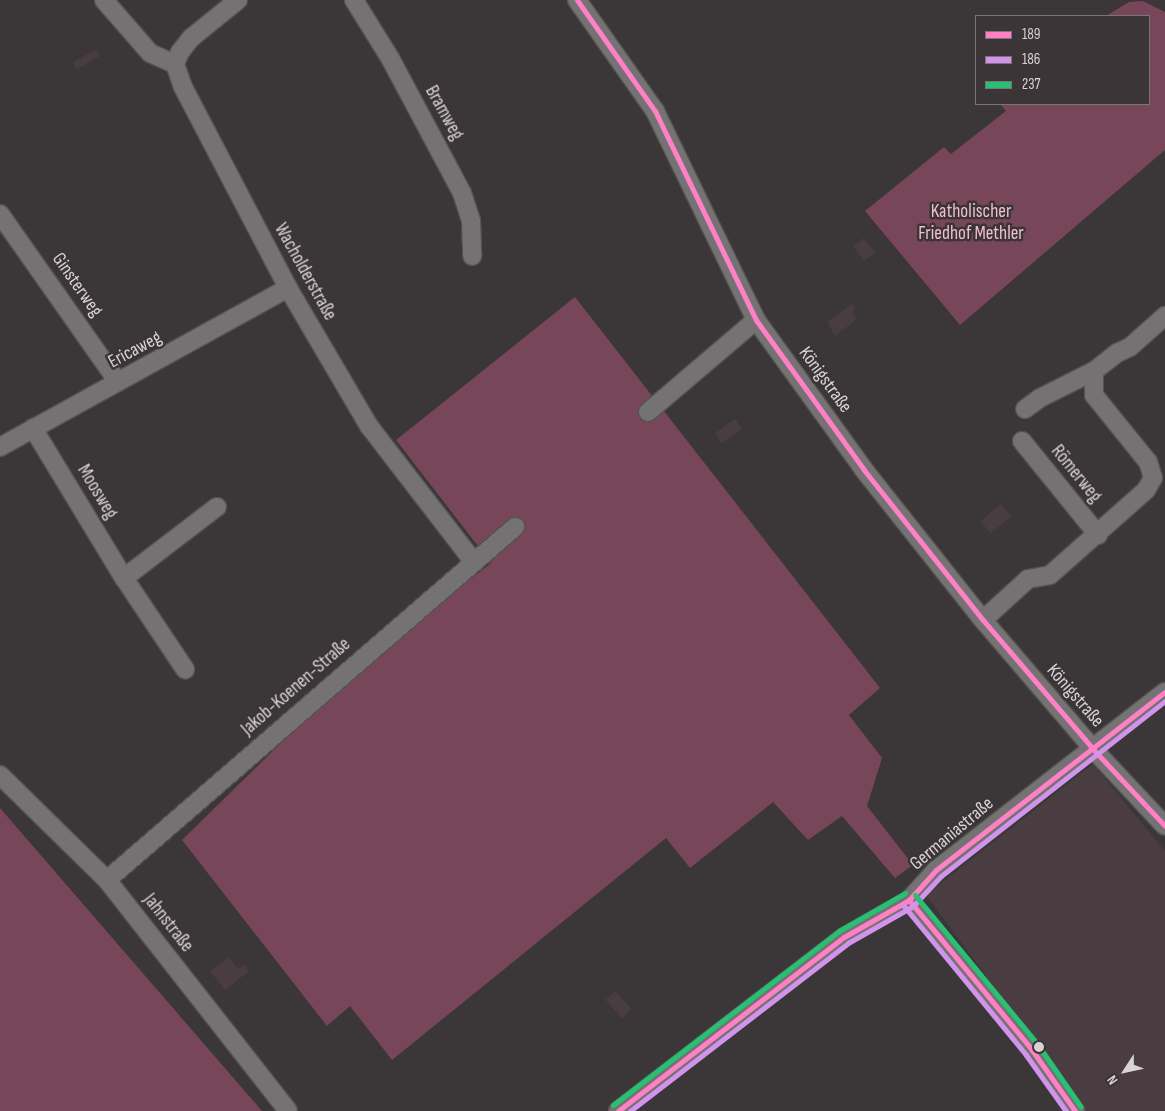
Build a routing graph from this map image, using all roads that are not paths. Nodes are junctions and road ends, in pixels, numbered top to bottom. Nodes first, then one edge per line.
1 (104, 0) edge
2 (238, 0) edge
3 (354, 0) edge
4 (577, 0) edge
5 (175, 64) junction
6 (0, 214) edge
7 (472, 256) dead end
8 (288, 288) junction
9 (1165, 316) edge
10 (756, 320) junction
11 (1094, 371) junction
12 (118, 382) junction
13 (1025, 409) dead end
14 (648, 412) dead end
15 (33, 428) junction
16 (1022, 441) dead end
17 (0, 446) edge
18 (217, 507) dead end
19 (515, 527) dead end
20 (1098, 534) junction
21 (473, 561) junction
22 (124, 578) junction
23 (983, 620) junction
24 (186, 669) dead end
25 (1165, 692) edge
26 (1093, 749) junction
27 (0, 775) edge
28 (1165, 826) edge
29 (107, 880) junction
30 (909, 900) junction
31 (288, 1111) edge
32 (618, 1111) edge
33 (1075, 1111) edge

1 - 5 street
2 - 5 street
3 - 7 street, Bramweg
4 - 10 street, Königstraße
5 - 8 street, Wacholderstraße
6 - 12 street, Ginsterweg
8 - 12 street, Ericaweg
8 - 21 street, Wacholderstraße
9 - 11 street
10 - 14 street
10 - 23 street, Königstraße
11 - 13 street
11 - 20 street, Römerweg
12 - 15 street, Ericaweg
15 - 17 street, Ericaweg
15 - 22 street, Moosweg
16 - 20 street, Römerweg
18 - 22 street
19 - 21 street, Jakob-Koenen-Straße
20 - 23 street, Römerweg
21 - 29 street, Jakob-Koenen-Straße
22 - 24 street, Moosweg
23 - 26 street, Königstraße
25 - 26 street, Germaniastraße
26 - 28 street, Königstraße
26 - 30 street, Germaniastraße
27 - 29 street, Jahnstraße
29 - 31 street, Jahnstraße
30 - 32 street, Germaniastraße
30 - 33 street

